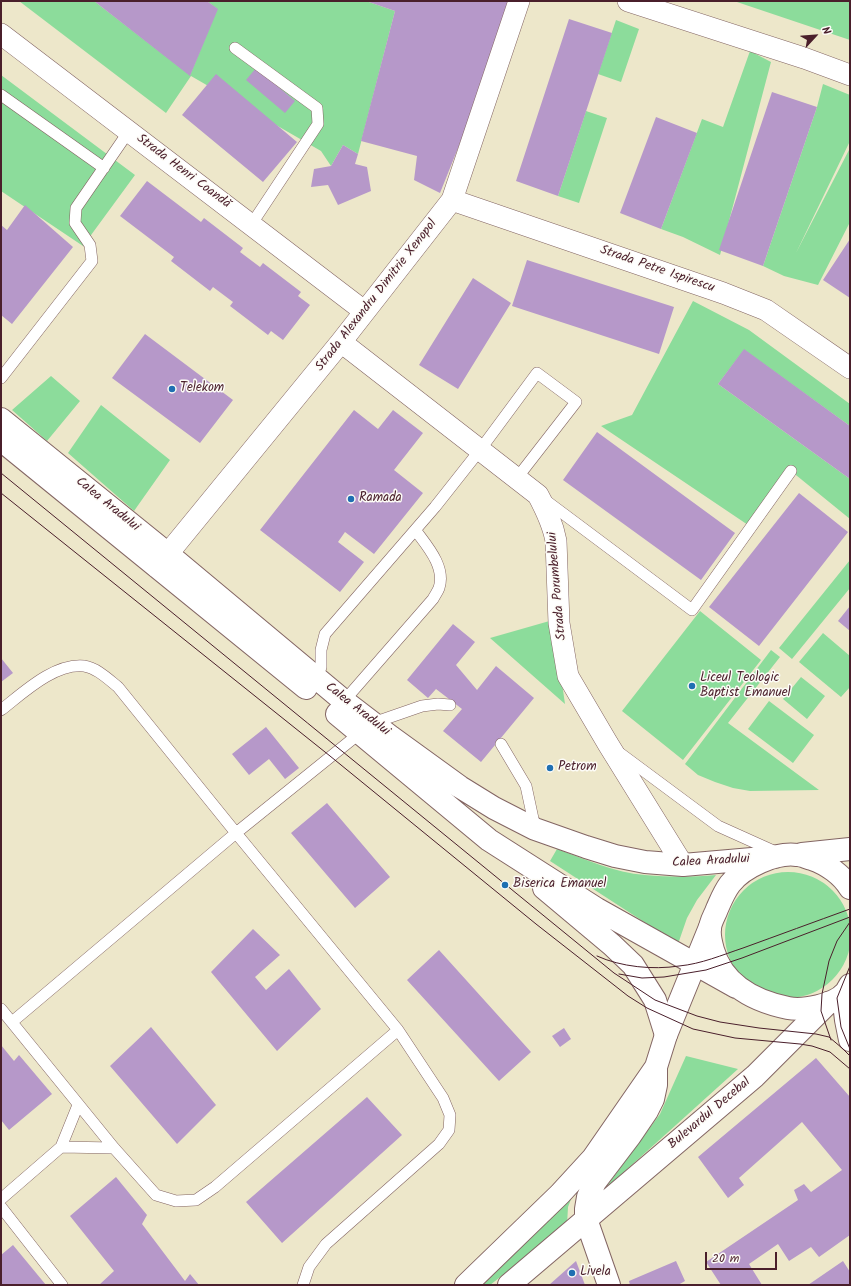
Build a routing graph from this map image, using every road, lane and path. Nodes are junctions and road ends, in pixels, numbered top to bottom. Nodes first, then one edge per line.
1 (519, 1) edge
2 (628, 1) edge
3 (1, 34) edge
4 (236, 48) dead end
5 (850, 75) edge
6 (1, 95) edge
7 (129, 131) junction
8 (104, 168) junction
9 (452, 200) junction
10 (251, 225) junction
11 (364, 312) junction
12 (341, 342) junction
13 (850, 368) edge
14 (1, 378) edge
15 (4, 436) edge
16 (480, 450) junction
17 (791, 471) dead end
18 (517, 478) junction
19 (538, 495) junction
20 (416, 531) junction
21 (163, 561) junction
22 (317, 679) junction
23 (344, 701) junction
24 (450, 705) dead end
25 (1, 710) edge
26 (366, 728) junction
27 (501, 744) dead end
28 (608, 744) junction
29 (535, 829) junction
30 (236, 833) junction
31 (489, 840) junction
32 (850, 849) edge
33 (786, 856) junction
34 (682, 865) junction
35 (850, 888) edge
36 (710, 927) junction
37 (696, 964) junction
38 (736, 987) junction
39 (843, 993) edge
40 (1, 1009) edge
41 (12, 1022) junction
42 (398, 1030) junction
43 (666, 1035) junction
44 (850, 1040) edge
45 (656, 1067) junction
46 (78, 1106) junction
47 (61, 1147) junction
48 (114, 1148) junction
49 (1, 1199) edge
50 (1, 1207) edge
51 (586, 1219) junction
52 (62, 1285) edge
53 (303, 1285) edge
54 (466, 1285) edge
55 (509, 1285) edge
56 (609, 1285) edge

1 - 9 street, Strada Alexandru Dimitrie Xenopol
2 - 5 street
3 - 7 street, Strada Henri Coandă
4 - 10 lane
6 - 8 lane
7 - 8 lane
7 - 10 street, Strada Henri Coandă
8 - 14 lane
9 - 11 street, Strada Alexandru Dimitrie Xenopol
9 - 13 street, Strada Petre Ispirescu
10 - 11 street, Strada Henri Coandă
11 - 12 street, Strada Alexandru Dimitrie Xenopol
12 - 16 street, Strada Porumbelului
12 - 21 street, Strada Alexandru Dimitrie Xenopol
15 - 21 main road, Calea Aradului
16 - 18 street, Strada Porumbelului
16 - 18 lane
16 - 20 lane
17 - 19 lane
18 - 19 street, Strada Porumbelului
19 - 28 street, Strada Porumbelului
20 - 22 lane
20 - 23 lane
21 - 22 main road, Calea Aradului
21 - 26 main road, Calea Aradului
22 - 23 main road, Calea Aradului
23 - 26 main road, Calea Aradului
24 - 26 lane
25 - 30 lane
26 - 29 main road, Calea Aradului
26 - 30 lane
26 - 31 main road, Calea Aradului
27 - 29 lane
28 - 33 lane
28 - 34 street, Strada Porumbelului
29 - 34 main road, Calea Aradului
30 - 41 lane
30 - 42 lane
31 - 37 main road, Calea Aradului
31 - 43 main road
32 - 33 main road
33 - 34 main road, Calea Aradului
33 - 35 main road
33 - 36 main road
36 - 37 main road
36 - 38 main road
37 - 38 main road, Calea Aradului
37 - 43 main road
38 - 39 main road, Calea Aradului
39 - 44 main road
39 - 51 main road, Bulevardul Decebal
40 - 41 lane
41 - 46 lane
42 - 48 lane
42 - 53 lane
43 - 45 main road
45 - 51 main road
45 - 54 main road
46 - 47 lane
46 - 48 lane
47 - 48 lane
47 - 49 lane
50 - 52 lane
51 - 55 main road, Bulevardul Decebal
51 - 56 main road

